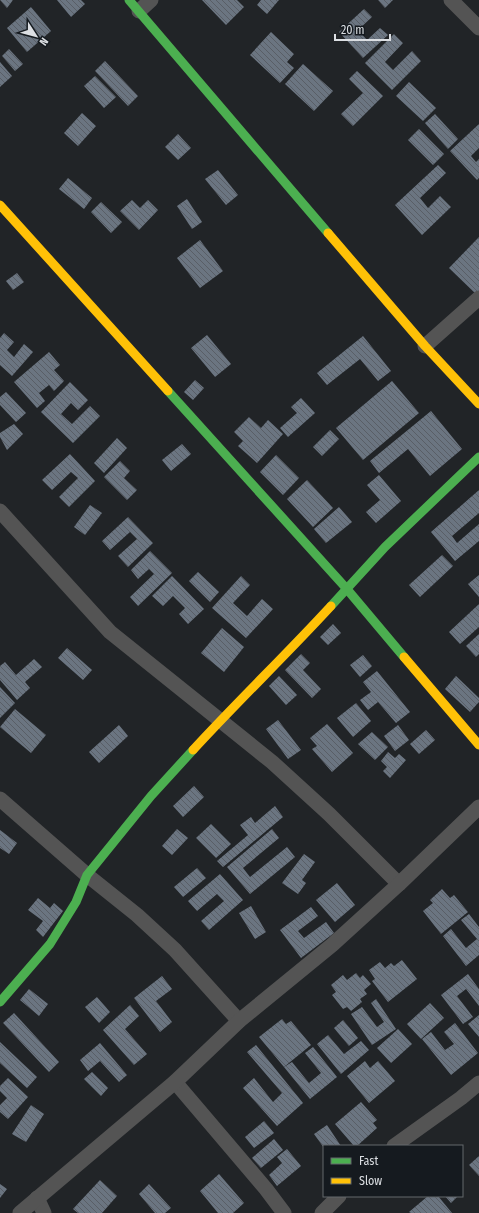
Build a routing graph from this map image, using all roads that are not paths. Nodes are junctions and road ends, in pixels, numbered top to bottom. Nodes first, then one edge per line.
1 (151, 0) edge
2 (451, 0) edge
3 (134, 6) edge
4 (479, 28) edge
5 (0, 205) edge
6 (479, 298) edge
7 (425, 346) junction
8 (479, 404) edge
9 (479, 457) edge
10 (0, 511) edge
11 (346, 588) junction
12 (220, 720) junction
13 (479, 745) edge
14 (0, 799) edge
15 (479, 807) edge
16 (87, 875) junction
17 (399, 884) junction
18 (2, 997) edge
19 (239, 1021) junction
20 (175, 1082) junction
21 (479, 1083) edge
22 (395, 1145) edge
23 (338, 1197) edge
24 (37, 1198) junction
25 (20, 1213) edge
26 (44, 1213) edge
27 (284, 1213) edge
28 (322, 1213) edge

1 - 3 street
2 - 4 street
3 - 7 street
5 - 11 street
6 - 7 street
7 - 8 street
9 - 11 street
10 - 12 street
11 - 12 street
11 - 13 street
12 - 16 street
12 - 17 street
14 - 16 street
15 - 17 street
16 - 18 street
16 - 19 street
17 - 19 street
19 - 20 street
20 - 24 street
20 - 27 street
21 - 22 street
23 - 28 street
24 - 25 street
24 - 26 street

